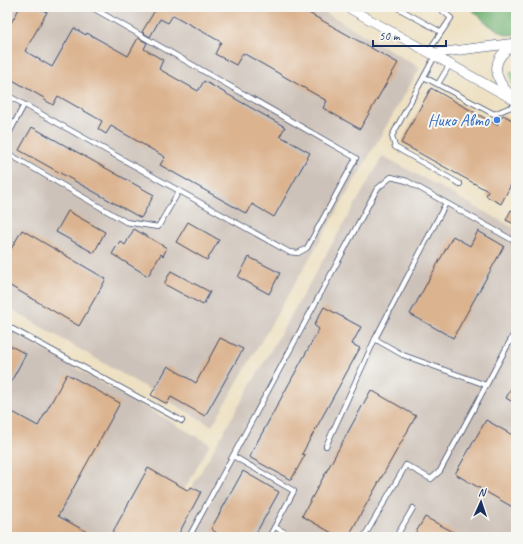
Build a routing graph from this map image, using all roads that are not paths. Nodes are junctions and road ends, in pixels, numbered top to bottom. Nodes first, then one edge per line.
1 (91, 7) edge
2 (347, 7) edge
3 (396, 7) edge
4 (438, 7) edge
5 (441, 32) junction
6 (516, 44) edge
7 (431, 54) junction
8 (450, 64) junction
9 (424, 77) junction
10 (438, 84) junction
11 (7, 95) edge
12 (516, 101) edge
13 (24, 105) junction
14 (516, 105) edge
15 (7, 137) edge
16 (7, 153) edge
17 (460, 184) dead end
18 (179, 191) junction
19 (446, 203) junction
20 (516, 242) edge
21 (7, 326) edge
22 (516, 330) edge
23 (375, 339) junction
24 (486, 385) junction
25 (182, 421) dead end
26 (326, 446) dead end
27 (233, 456) junction
28 (413, 508) dead end
29 (275, 527) junction
30 (189, 537) edge
31 (269, 537) edge
32 (293, 537) edge
33 (364, 537) edge
34 (396, 537) edge

1 - 18 lane
2 - 7 street
3 - 5 lane
4 - 5 lane
5 - 7 lane
6 - 7 street
6 - 12 street
7 - 8 street
7 - 9 lane
8 - 10 lane
8 - 12 street
9 - 10 lane
9 - 17 lane
10 - 14 lane
11 - 13 lane
13 - 15 lane
13 - 18 lane
16 - 18 lane
19 - 20 lane
19 - 23 lane
19 - 27 lane
21 - 25 lane
22 - 24 lane
23 - 24 lane
23 - 26 lane
24 - 33 lane
27 - 29 lane
27 - 30 lane
28 - 34 lane
29 - 31 lane
29 - 32 lane

